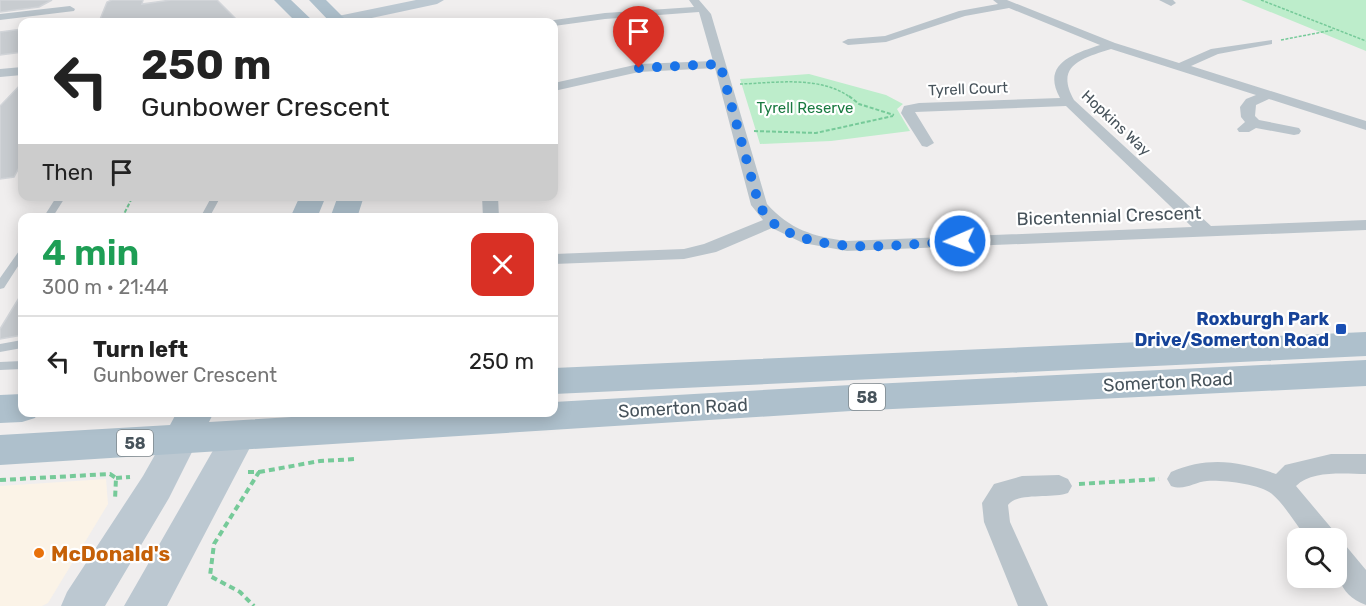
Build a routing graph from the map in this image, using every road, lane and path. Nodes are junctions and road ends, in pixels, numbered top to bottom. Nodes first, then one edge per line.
1 (282, 0) edge
2 (317, 0) edge
3 (437, 0) edge
4 (1261, 0) edge
5 (1003, 2) edge
6 (698, 4) edge
7 (70, 9) dead end
8 (0, 17) edge
9 (301, 18) edge
10 (332, 18) edge
11 (354, 18) edge
12 (558, 23) edge
13 (1335, 29) junction
14 (1366, 41) edge
15 (848, 42) dead end
16 (1268, 42) joint
17 (1111, 45) junction
18 (720, 64) junction
19 (1180, 66) junction
20 (18, 71) edge
21 (0, 73) edge
22 (726, 85) junction
23 (558, 86) edge
24 (1269, 95) junction
25 (1069, 102) junction
26 (1366, 126) edge
27 (738, 131) junction
28 (1294, 131) dead end
29 (927, 143) dead end
30 (772, 222) junction
31 (1366, 225) edge
32 (1207, 232) junction
33 (18, 259) edge
34 (558, 259) edge
35 (0, 286) edge
36 (1366, 344) edge
37 (18, 345) edge
38 (0, 348) edge
39 (18, 365) edge
40 (0, 366) edge
41 (1366, 373) edge
42 (558, 381) edge
43 (18, 408) edge
44 (0, 409) edge
45 (189, 426) edge
46 (244, 440) edge
47 (0, 450) edge
48 (356, 459) dead end
49 (1366, 464) edge
50 (259, 472) junction
51 (133, 477) dead end
52 (116, 478) junction
53 (1180, 479) joint
54 (0, 480) edge
55 (1059, 486) joint
56 (1281, 486) junction
57 (115, 502) dead end
58 (1315, 528) edge
59 (1347, 569) edge
60 (1366, 592) edge
61 (82, 606) edge
62 (145, 606) edge
63 (254, 606) edge
64 (1033, 606) edge

1 - 9 main road
2 - 10 main road
3 - 11 street
4 - 13 path
5 - 15 street
5 - 17 street
6 - 12 street
6 - 18 street
7 - 8 street
13 - 14 path
13 - 16 path
16 - 19 street
17 - 19 street
17 - 25 street, Hopkins Way
18 - 22 street
18 - 23 street
19 - 24 street
20 - 21 street
22 - 27 street
22 - 27 path
24 - 26 street
24 - 28 street
25 - 29 street, Tyrell Court
25 - 32 street, Hopkins Way
27 - 30 street
30 - 32 street, Bicentennial Crescent
30 - 34 street
31 - 32 street, Bicentennial Crescent
33 - 35 lane
36 - 42 main road, Somerton Road / 58
37 - 38 lane
39 - 40 lane
41 - 46 main road, Somerton Road / 58
43 - 44 main road
45 - 46 main road, Somerton Road / 58
45 - 47 main road, Somerton Road / 58
45 - 61 street
46 - 50 path
46 - 62 street
48 - 50 path
49 - 56 street
50 - 63 path
51 - 52 path
52 - 54 path
52 - 57 path
53 - 55 path
53 - 56 street
55 - 64 street
56 - 58 street
59 - 60 street

